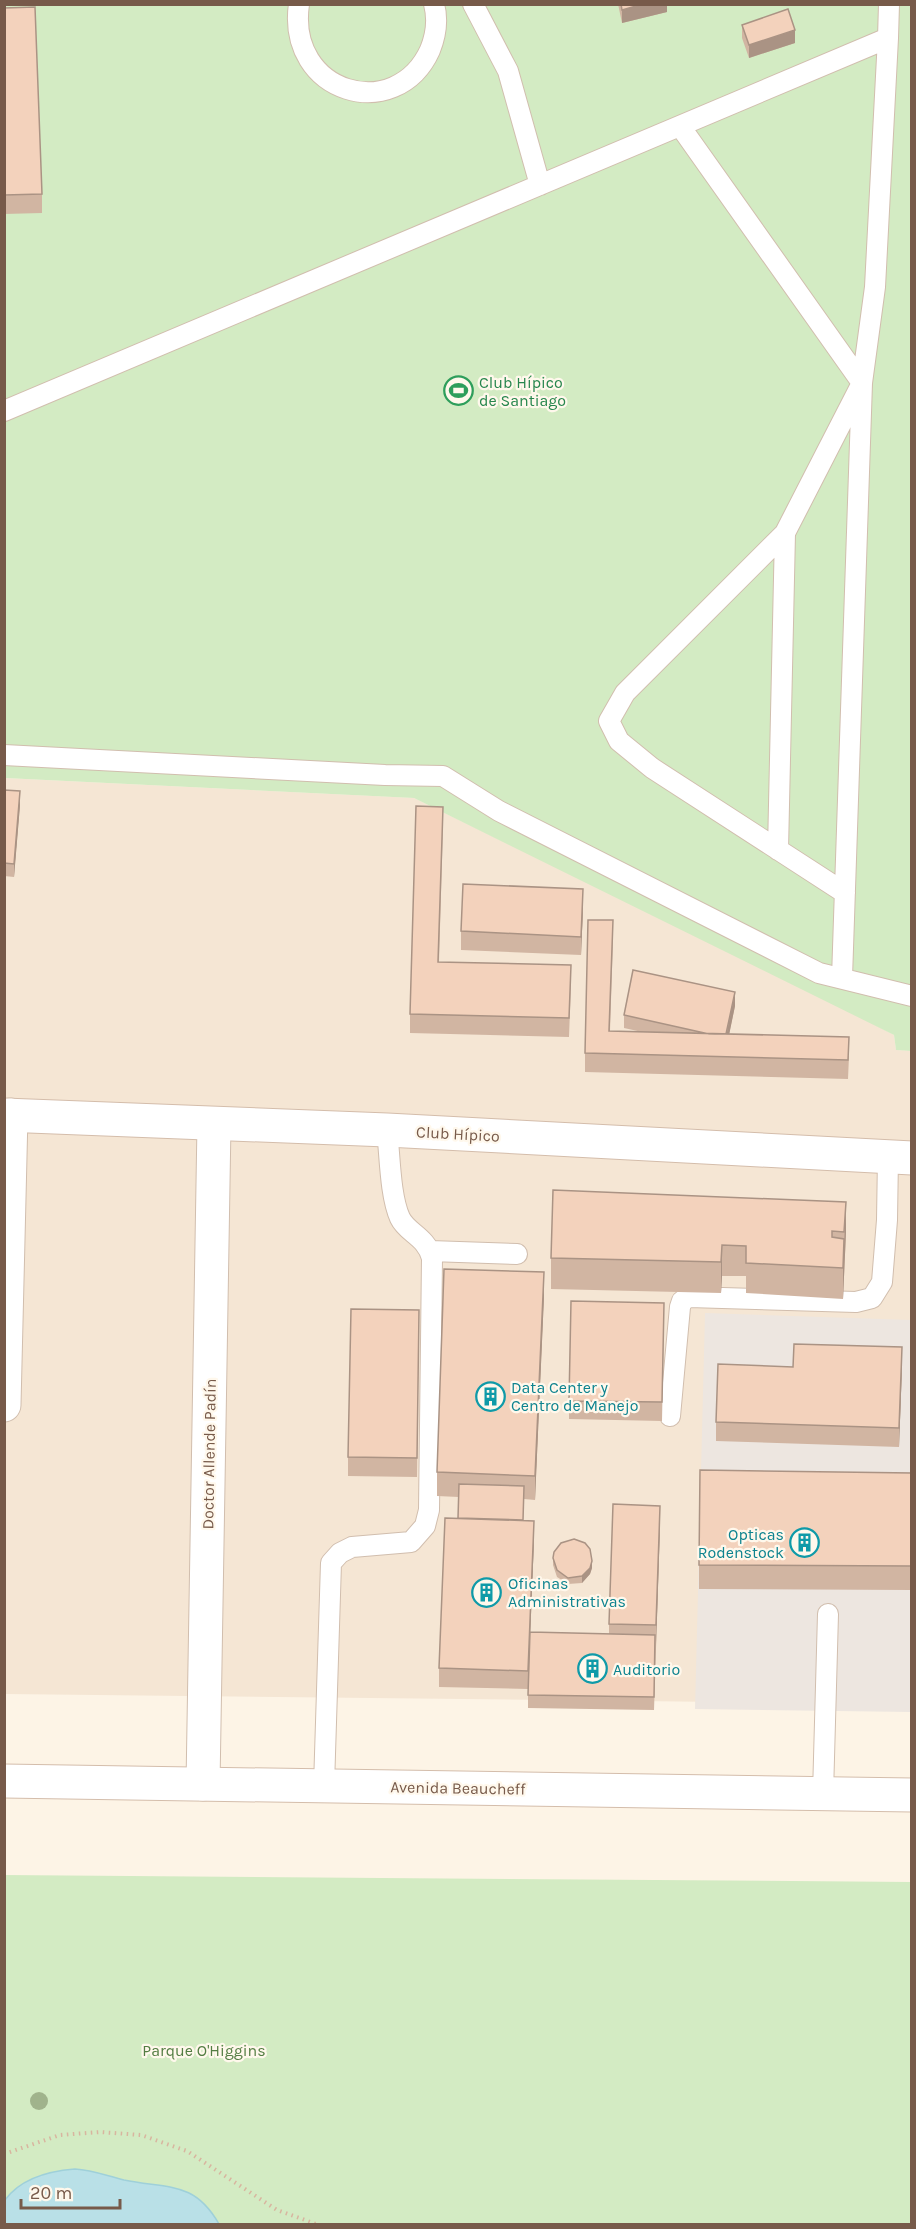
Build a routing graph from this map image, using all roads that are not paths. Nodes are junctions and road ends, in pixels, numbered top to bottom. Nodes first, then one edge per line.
1 (299, 4) edge
2 (434, 4) edge
3 (473, 4) edge
4 (889, 4) edge
5 (888, 38) junction
6 (681, 126) junction
7 (540, 186) junction
8 (862, 384) junction
9 (4, 411) edge
10 (785, 533) junction
11 (4, 755) edge
12 (778, 850) junction
13 (845, 893) junction
14 (842, 978) junction
15 (912, 996) edge
16 (8, 1115) edge
17 (214, 1124) junction
18 (387, 1130) junction
19 (900, 1157) edge
20 (430, 1251) junction
21 (517, 1254) dead end
22 (4, 1405) edge
23 (670, 1416) dead end
24 (828, 1614) dead end
25 (4, 1781) edge
26 (203, 1784) junction
27 (324, 1786) junction
28 (824, 1794) junction
29 (912, 1795) edge

1 - 2 lane
3 - 7 lane
4 - 5 lane
5 - 6 lane
5 - 8 lane
6 - 7 lane
6 - 8 lane
7 - 9 lane
8 - 10 lane
8 - 13 lane
10 - 12 lane
10 - 12 lane
11 - 14 lane
12 - 13 lane
13 - 14 lane
14 - 15 lane
16 - 17 main road, Club Hípico
16 - 22 main road
17 - 18 main road, Club Hípico
17 - 26 main road, Doctor Allende Padín
18 - 19 main road, Club Hípico
18 - 20 lane
19 - 23 lane
20 - 21 lane
20 - 27 lane
24 - 28 lane
25 - 26 main road, Avenida Beaucheff
26 - 27 main road, Avenida Beaucheff
27 - 28 main road, Avenida Beaucheff
28 - 29 main road, Avenida Beaucheff

